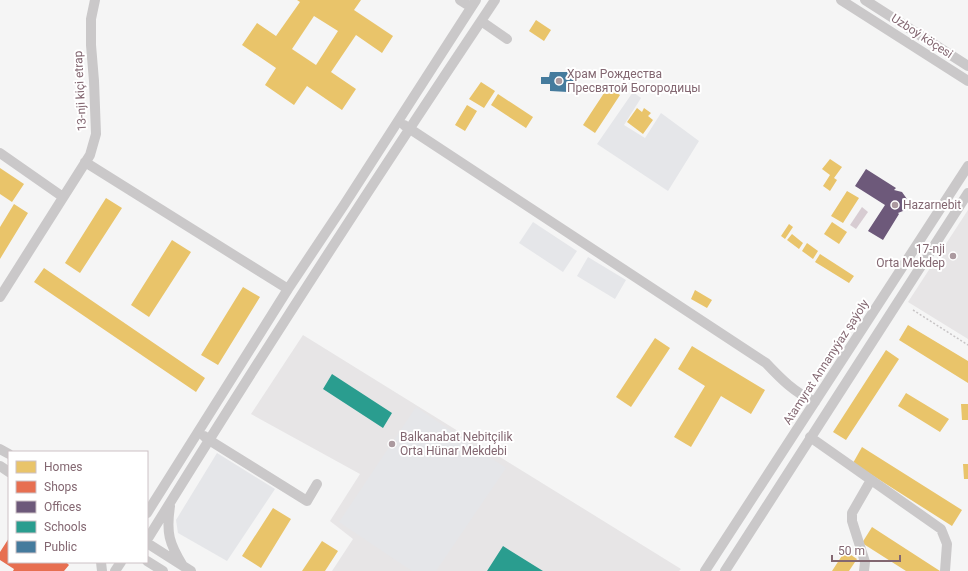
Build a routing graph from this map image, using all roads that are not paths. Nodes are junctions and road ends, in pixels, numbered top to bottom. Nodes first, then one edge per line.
1 (95, 0) edge
2 (460, 0) edge
3 (495, 0) edge
4 (841, 0) edge
5 (865, 0) edge
6 (474, 3) edge
7 (481, 20) junction
8 (507, 39) dead end
9 (968, 66) edge
10 (968, 81) edge
11 (398, 122) junction
12 (410, 128) junction
13 (0, 153) edge
14 (85, 162) junction
15 (968, 166) edge
16 (968, 193) edge
17 (63, 197) junction
18 (288, 290) junction
19 (0, 296) edge
20 (815, 402) junction
21 (198, 430) junction
22 (810, 437) junction
23 (209, 440) junction
24 (871, 480) junction
25 (316, 484) dead end
26 (171, 501) junction
27 (148, 511) edge
28 (148, 540) edge
29 (148, 543) edge
30 (148, 562) edge
31 (187, 569) edge
32 (163, 571) edge
33 (704, 571) edge
34 (725, 571) edge
35 (864, 571) edge
36 (945, 571) edge

1 - 14 street, 13-nji kiçi etrap
2 - 6 street
3 - 7 street
4 - 10 street, Uzboý köçesi
5 - 9 street, Uzboý köçesi
6 - 11 street
7 - 8 street
7 - 12 street
11 - 12 street
11 - 18 street
12 - 20 street
12 - 23 street
13 - 17 street
14 - 17 street, 13-nji kiçi etrap
14 - 18 street
15 - 20 street, Atamyrat Annanyýaz şaýoly
16 - 22 street
17 - 19 street, 13-nji kiçi etrap
18 - 21 street
20 - 33 street, Atamyrat Annanyýaz şaýoly
21 - 23 street
21 - 27 street
22 - 24 street
22 - 34 street
23 - 25 street
23 - 26 street
24 - 35 street
24 - 36 street
26 - 28 street
26 - 31 street
29 - 31 street
30 - 32 street

